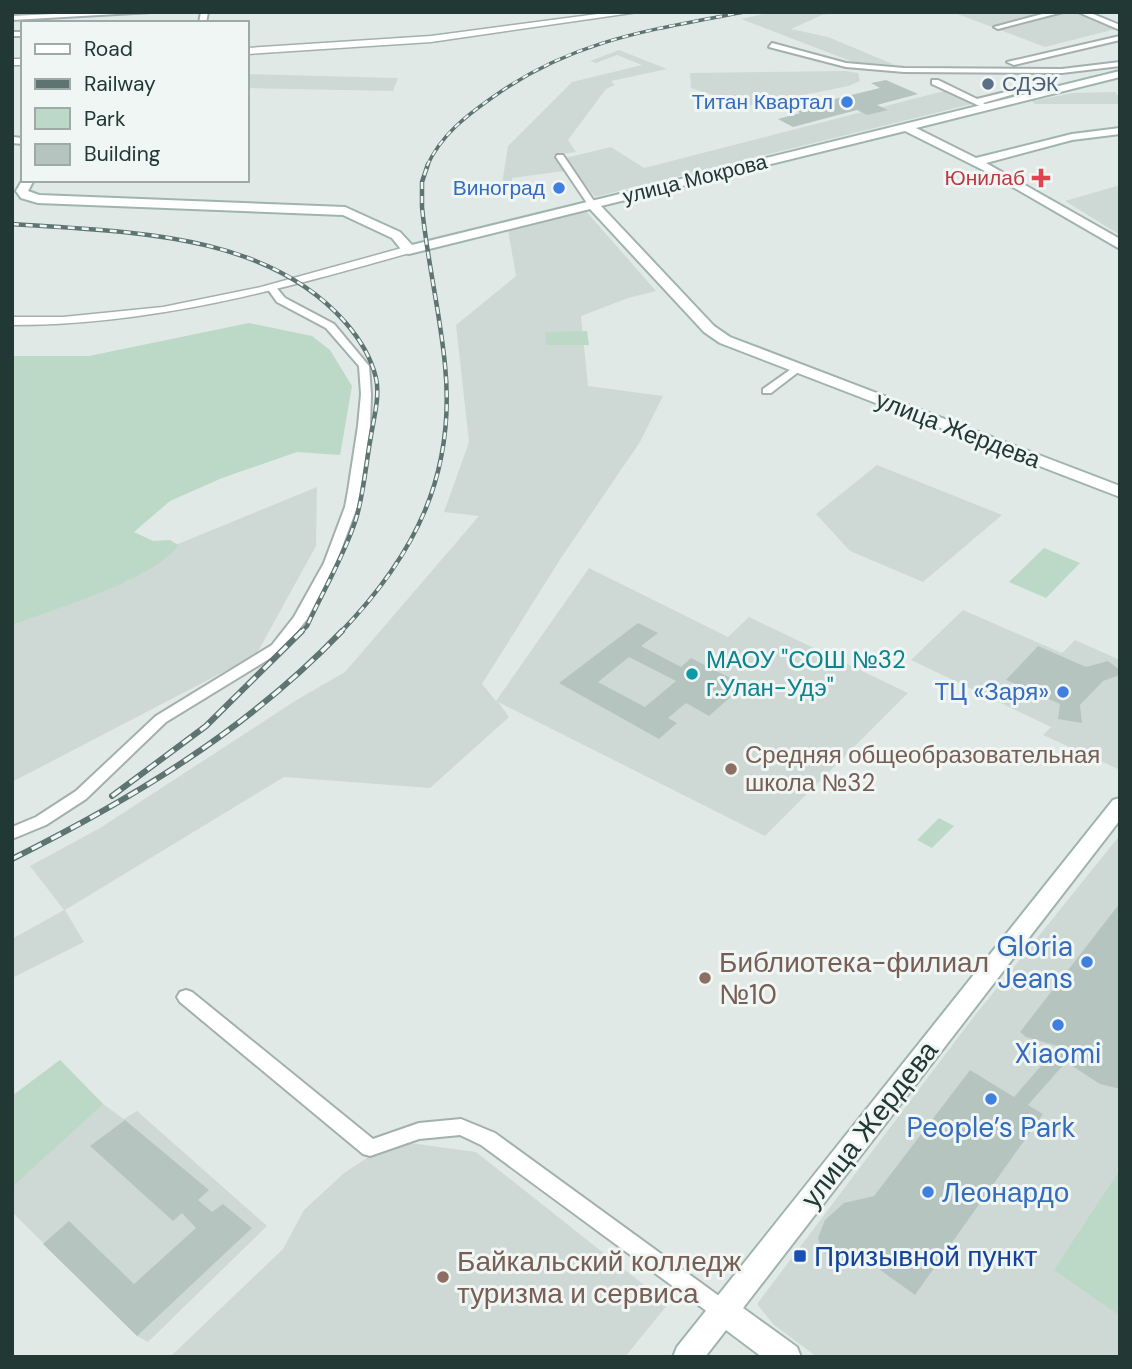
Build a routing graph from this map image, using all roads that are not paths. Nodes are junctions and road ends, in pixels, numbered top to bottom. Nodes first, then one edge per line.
1 (149, 12) edge
2 (634, 12) edge
3 (1060, 12) edge
4 (1081, 12) edge
5 (12, 18) edge
6 (998, 27) dead end
7 (1120, 28) edge
8 (1120, 38) edge
9 (772, 45) dead end
10 (248, 51) edge
11 (1001, 61) dead end
12 (1011, 62) junction
13 (1120, 64) edge
14 (1035, 69) junction
15 (1120, 75) edge
16 (934, 82) dead end
17 (1038, 86) dead end
18 (976, 102) junction
19 (987, 107) junction
20 (906, 127) junction
21 (1120, 131) edge
22 (560, 157) dead end
23 (975, 162) junction
24 (27, 182) edge
25 (592, 204) junction
26 (1120, 244) edge
27 (409, 250) junction
28 (272, 288) junction
29 (12, 321) edge
30 (797, 368) junction
31 (767, 391) dead end
32 (1120, 492) edge
33 (1120, 805) edge
34 (12, 833) edge
35 (186, 997) dead end
36 (723, 1311) junction
37 (687, 1357) edge
38 (787, 1357) edge

1 - 5 street
2 - 10 street
3 - 6 street
4 - 7 street
8 - 12 street
9 - 14 street
11 - 12 street
12 - 14 street
13 - 14 street
15 - 19 main road, улица Мокрова
16 - 18 street
17 - 18 street
18 - 19 street
19 - 20 main road, улица Мокрова
20 - 23 main road
20 - 25 main road, улица Мокрова
21 - 23 main road
22 - 25 street, улица Жердева
23 - 26 main road
24 - 27 main road
25 - 27 main road, улица Мокрова
25 - 30 main road, улица Жердева
27 - 28 street, улица Мокрова
28 - 29 street, улица Мокрова
28 - 34 street
30 - 31 street
30 - 32 main road, улица Жердева
33 - 36 main road, улица Жердева
35 - 36 street
36 - 37 main road, улица Жердева
36 - 38 main road

